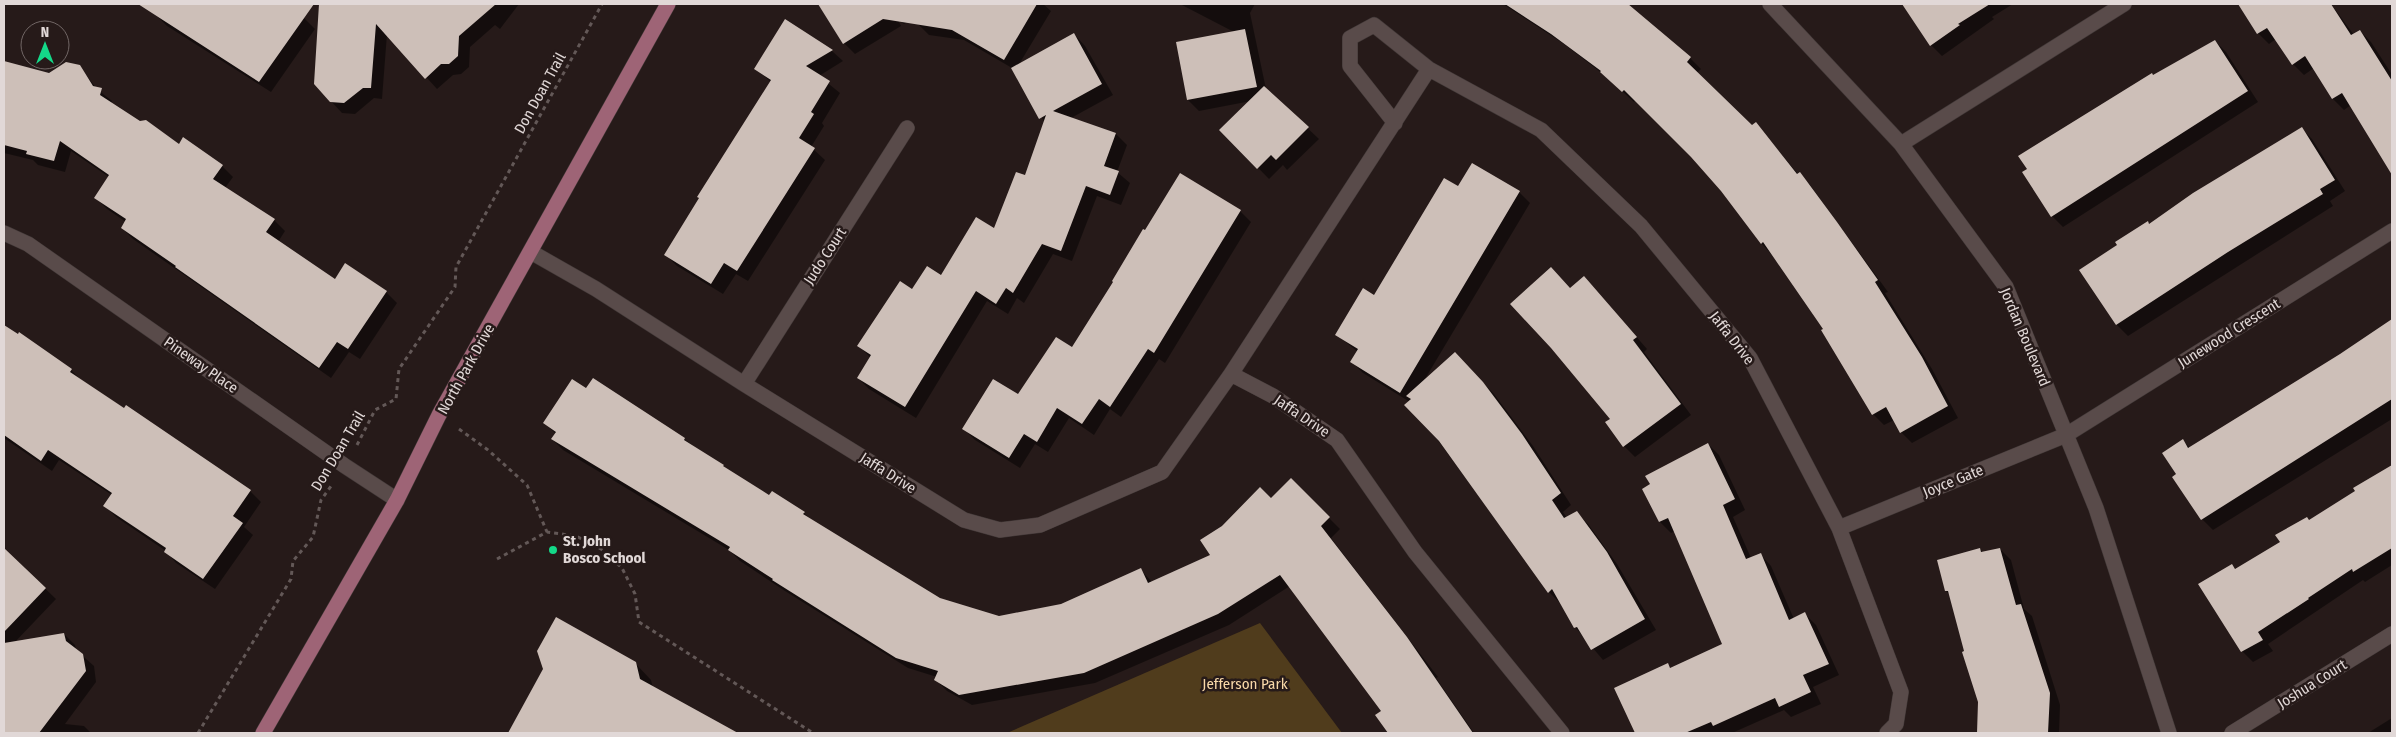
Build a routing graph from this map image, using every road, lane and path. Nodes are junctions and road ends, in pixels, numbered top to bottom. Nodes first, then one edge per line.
1 (602, 4) edge
2 (668, 4) edge
3 (1770, 4) edge
4 (2124, 4) edge
5 (1429, 69) junction
6 (1395, 123) junction
7 (906, 128) dead end
8 (1901, 144) junction
9 (2392, 231) edge
10 (4, 234) edge
11 (531, 252) junction
12 (1231, 374) junction
13 (744, 384) junction
14 (440, 415) junction
15 (2066, 435) junction
16 (345, 466) junction
17 (397, 500) junction
18 (1839, 528) junction
19 (547, 532) junction
20 (497, 559) dead end
21 (2392, 634) edge
22 (198, 733) edge
23 (263, 733) edge
24 (813, 733) edge
25 (1562, 733) edge
26 (1887, 733) edge
27 (2169, 733) edge
28 (2232, 733) edge

1 - 16 path, Don Doan Trail
2 - 11 main road, North Park Drive
3 - 8 street, Jordan Boulevard
4 - 8 street
5 - 6 street, Jaffa Drive
5 - 6 street, Jaffa Drive
5 - 18 street, Jaffa Drive
6 - 12 street, Jaffa Drive
7 - 13 street, Judo Court
8 - 15 street, Jordan Boulevard
9 - 15 street, Junewood Crescent
10 - 16 street, Pineway Place
11 - 13 street, Jaffa Drive
11 - 14 main road, North Park Drive
12 - 13 street, Jaffa Drive
12 - 25 street, Jaffa Drive
14 - 17 main road, North Park Drive
14 - 19 path
15 - 18 street, Joyce Gate
15 - 27 street, Jordan Boulevard
16 - 17 street, Pineway Place
16 - 22 path, Don Doan Trail
17 - 23 main road, North Park Drive
18 - 26 street, Jaffa Drive
19 - 20 path
19 - 24 path
21 - 28 street, Joshua Court

